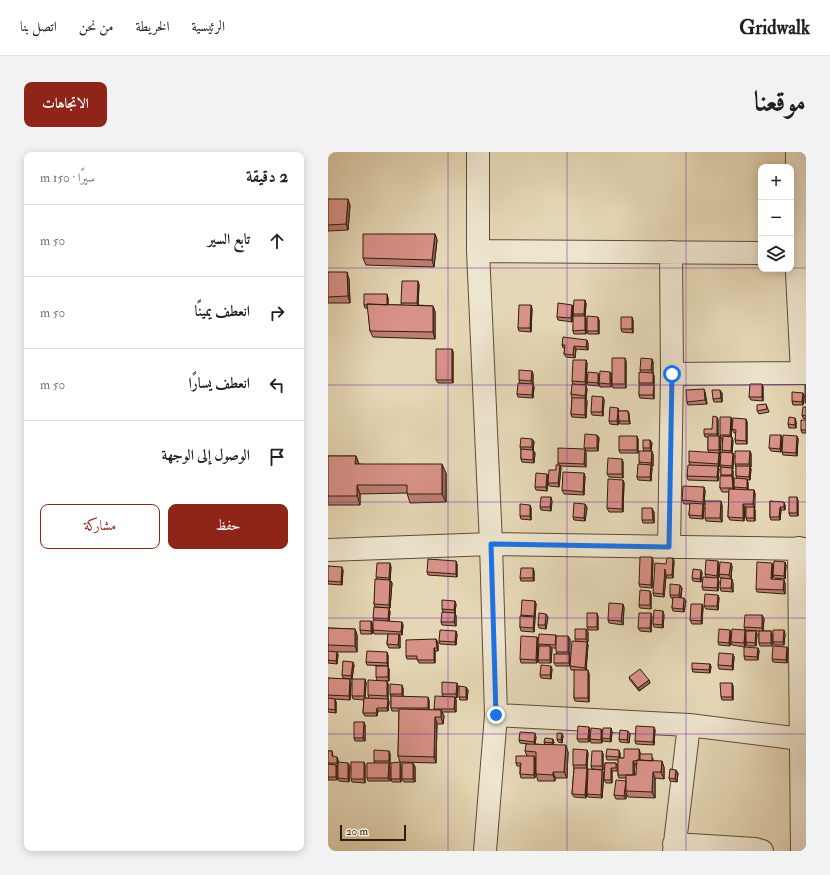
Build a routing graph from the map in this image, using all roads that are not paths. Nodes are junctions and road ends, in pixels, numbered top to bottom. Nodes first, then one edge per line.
1 (478, 152) edge
2 (797, 152) edge
3 (794, 236) edge
4 (478, 251) junction
5 (671, 252) junction
6 (758, 253) edge
7 (794, 264) edge
8 (804, 373) edge
9 (672, 374) junction
10 (491, 544) junction
11 (669, 547) junction
12 (803, 549) edge
13 (328, 550) edge
14 (496, 715) junction
15 (688, 725) junction
16 (801, 739) junction
17 (674, 847) edge
18 (485, 851) edge
19 (762, 851) edge
20 (802, 851) edge

1 - 4 street
2 - 3 street
4 - 5 street
4 - 10 street
5 - 6 street
5 - 9 street
7 - 8 street
8 - 9 street
9 - 11 street
10 - 11 street
10 - 13 street
10 - 14 street
11 - 12 street
12 - 16 street
14 - 15 street
14 - 18 street
15 - 16 street
15 - 17 street
16 - 20 street
17 - 19 street

